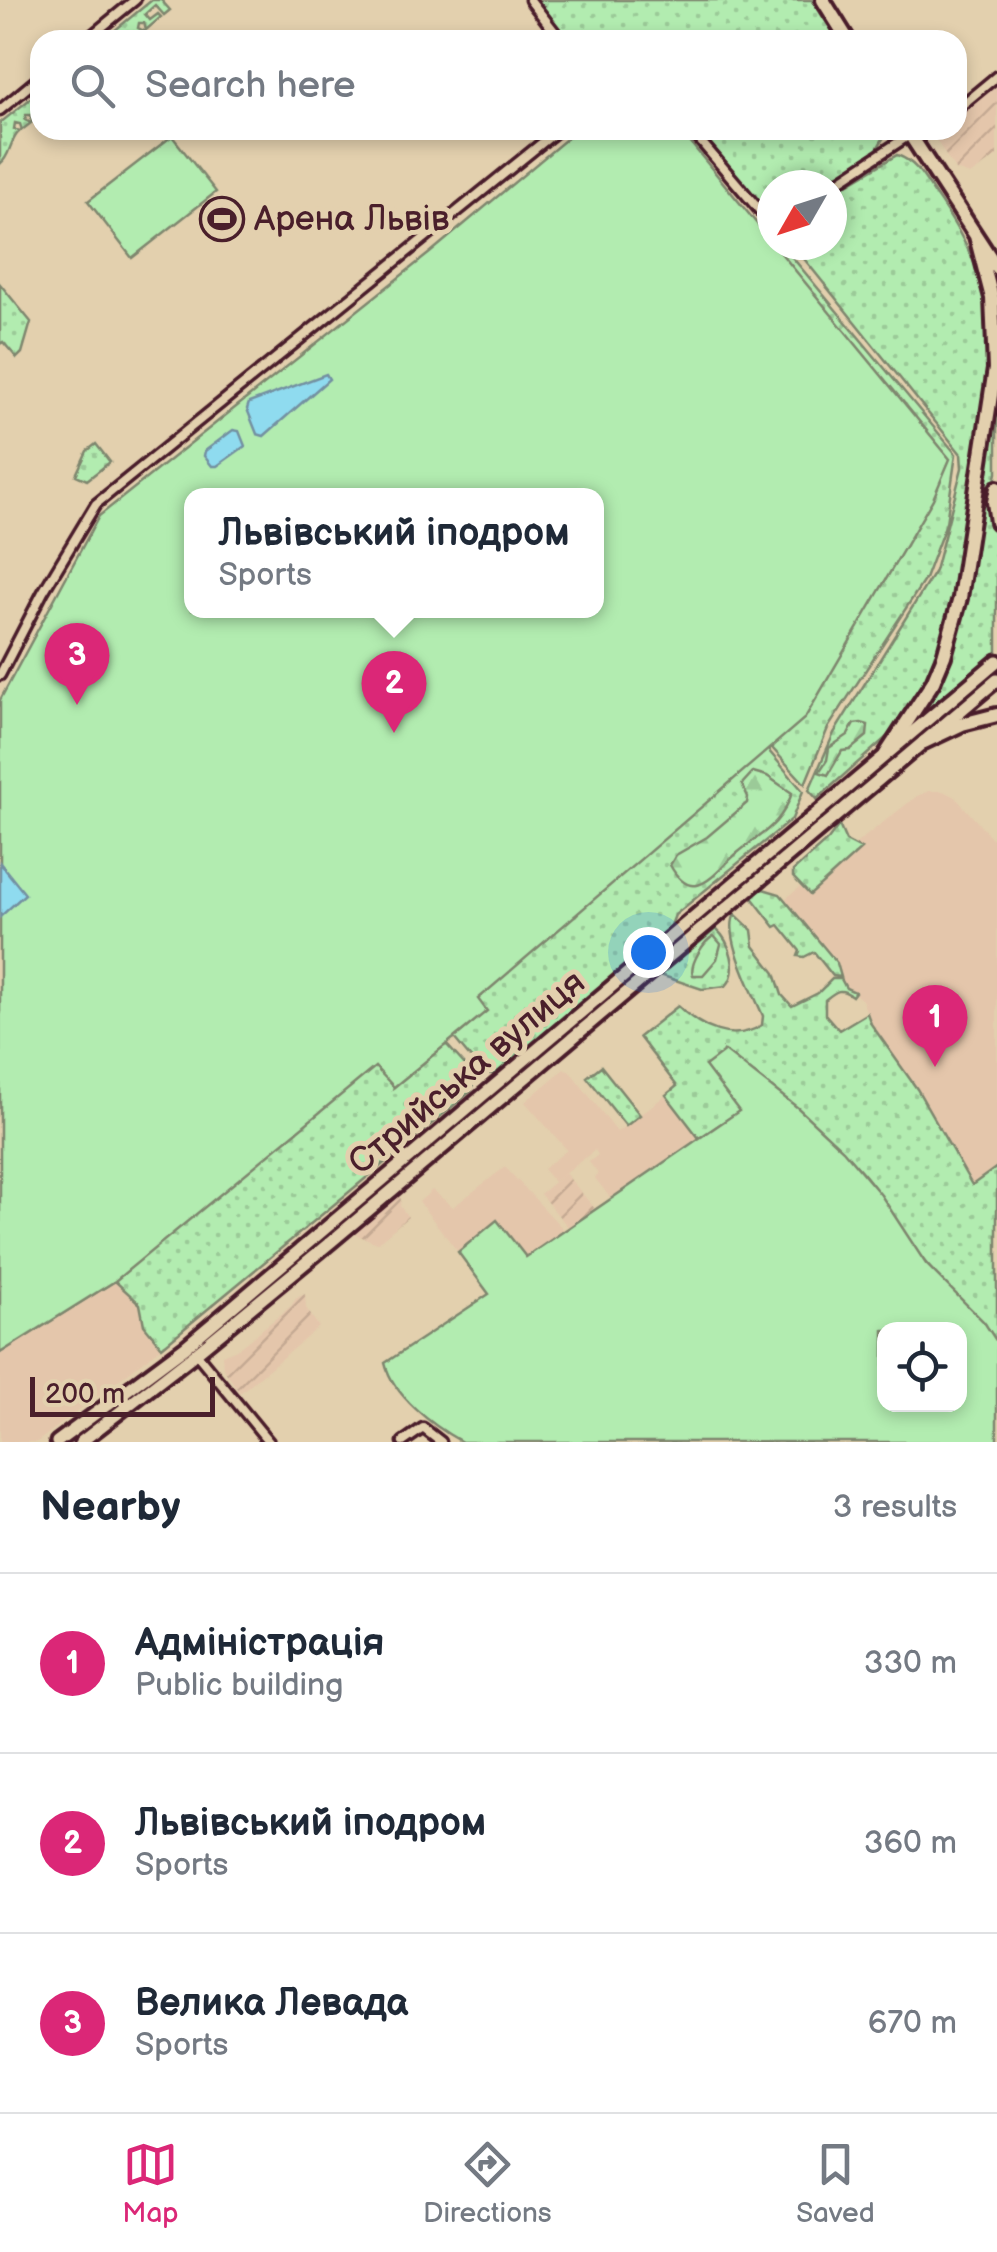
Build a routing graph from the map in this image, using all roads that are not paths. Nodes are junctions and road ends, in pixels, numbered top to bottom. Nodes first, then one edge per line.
1 (136, 0) edge
2 (530, 0) edge
3 (823, 0) edge
4 (98, 30) edge
5 (553, 30) edge
6 (842, 30) edge
7 (997, 76) edge
8 (30, 85) edge
9 (967, 101) edge
10 (0, 110) edge
11 (546, 140) edge
12 (700, 140) edge
13 (900, 140) edge
14 (917, 140) edge
15 (847, 176) edge
16 (757, 207) edge
17 (976, 236) junction
18 (997, 250) edge
19 (997, 268) edge
20 (997, 488) edge
21 (997, 522) edge
22 (997, 661) edge
23 (0, 675) edge
24 (997, 680) edge
25 (997, 715) edge
26 (924, 742) junction
27 (886, 754) junction
28 (764, 866) junction
29 (196, 1353) junction
30 (57, 1442) edge
31 (81, 1442) edge
32 (269, 1442) edge
33 (403, 1442) edge
34 (440, 1442) edge

1 - 4 street
2 - 5 street
3 - 6 highway
7 - 9 street
8 - 10 street
11 - 23 street
12 - 16 street
13 - 15 street
14 - 17 highway
17 - 18 highway
17 - 19 highway
17 - 27 highway
20 - 21 highway
22 - 27 main road, Стрийська вулиця
24 - 26 main road, Стрийська вулиця
25 - 26 highway
26 - 28 main road, Стрийська вулиця
27 - 28 main road, Стрийська вулиця
28 - 29 main road, Стрийська вулиця
28 - 30 main road, Стрийська вулиця
29 - 31 main road, Стрийська вулиця
29 - 32 street
33 - 34 street

